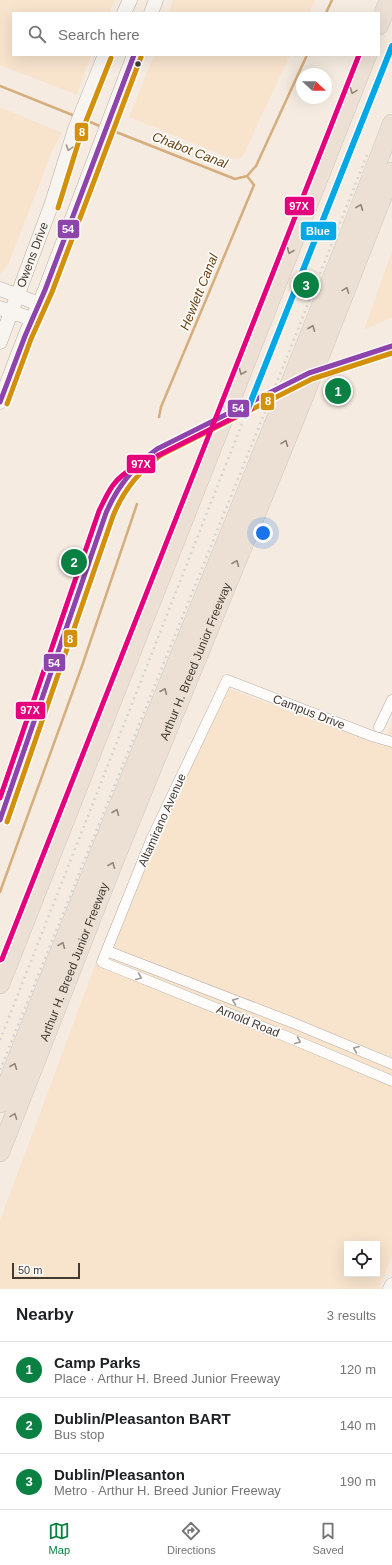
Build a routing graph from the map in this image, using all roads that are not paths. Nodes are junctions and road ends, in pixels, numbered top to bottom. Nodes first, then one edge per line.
1 (130, 0) edge
2 (156, 0) edge
3 (389, 0) edge
4 (124, 12) edge
5 (151, 12) edge
6 (380, 22) edge
7 (105, 56) edge
8 (134, 56) edge
9 (367, 56) edge
10 (392, 124) edge
11 (392, 172) edge
12 (0, 289) edge
13 (18, 296) junction
14 (39, 304) junction
15 (6, 310) edge
16 (32, 319) junction
17 (0, 342) edge
18 (0, 402) edge
19 (227, 680) joint
20 (392, 700) edge
21 (379, 727) dead end
22 (392, 742) edge
23 (107, 952) junction
24 (102, 962) joint
25 (4, 966) edge
26 (0, 984) edge
27 (392, 1064) edge
28 (392, 1081) edge
29 (0, 1102) edge
30 (0, 1152) edge
31 (392, 1285) edge
32 (390, 1289) edge

1 - 4 street
2 - 5 street
3 - 6 highway
7 -> 13 street, Owens Drive
8 - 14 street, Owens Drive
9 -> 25 highway
29 -> 10 highway
30 -> 11 highway, Arthur H. Breed Junior Freeway
12 - 13 street
13 - 14 street
13 - 15 street, Owens Drive
14 - 16 street, Owens Drive
15 - 16 street
15 - 17 street, Owens Drive
16 - 18 street, Owens Drive
19 - 22 street, Campus Drive
19 - 23 street, Altamirano Avenue
20 - 21 street
23 - 24 street, Altamirano Avenue
27 -> 23 street, Arnold Road
24 -> 28 street, Arnold Road
25 - 26 highway
31 - 32 street

